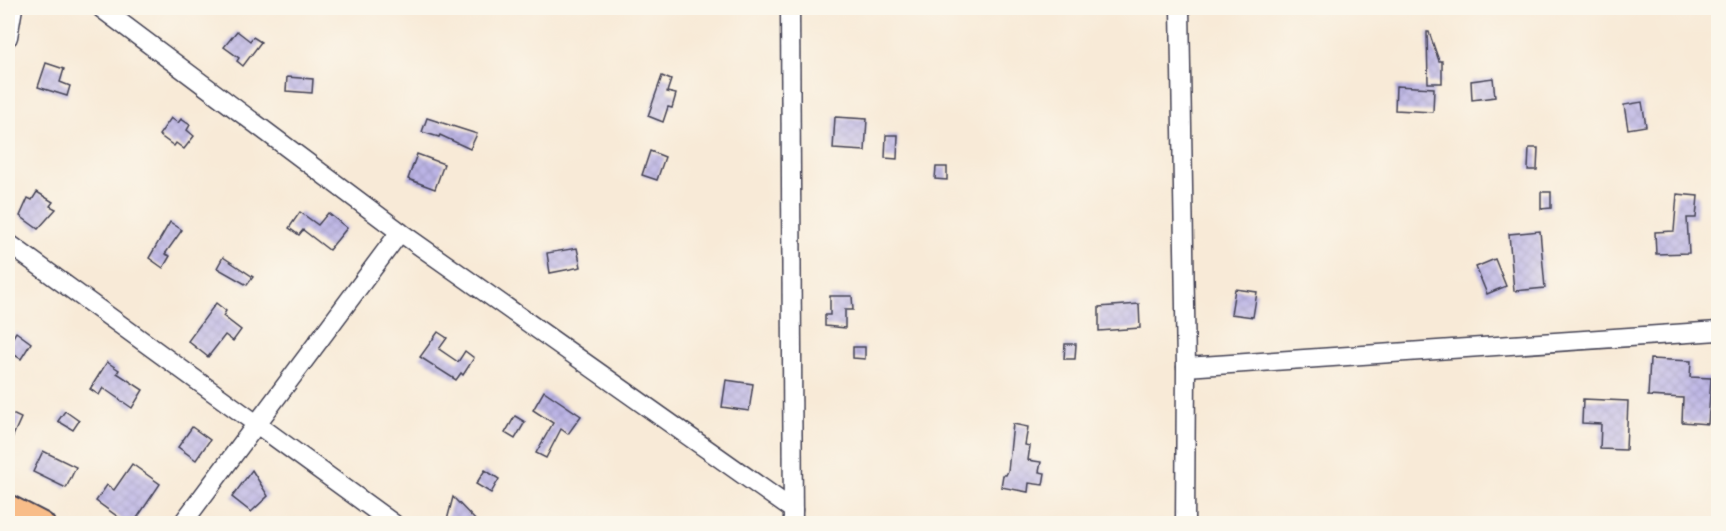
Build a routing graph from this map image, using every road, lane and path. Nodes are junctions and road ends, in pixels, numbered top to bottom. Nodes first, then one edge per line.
1 (13, 8) edge
2 (101, 8) edge
3 (790, 8) edge
4 (1180, 8) edge
5 (8, 37) edge
6 (399, 232) junction
7 (8, 243) edge
8 (1719, 331) edge
9 (1186, 367) junction
10 (258, 424) junction
11 (8, 506) edge
12 (793, 517) edge
13 (43, 524) edge
14 (182, 524) edge
15 (394, 524) edge
16 (1185, 524) edge

1 - 5 street
2 - 6 street
3 - 12 street
4 - 9 street
6 - 10 street
6 - 12 street
7 - 10 street
8 - 9 street
9 - 16 street
10 - 14 street
10 - 15 street
11 - 13 main road

